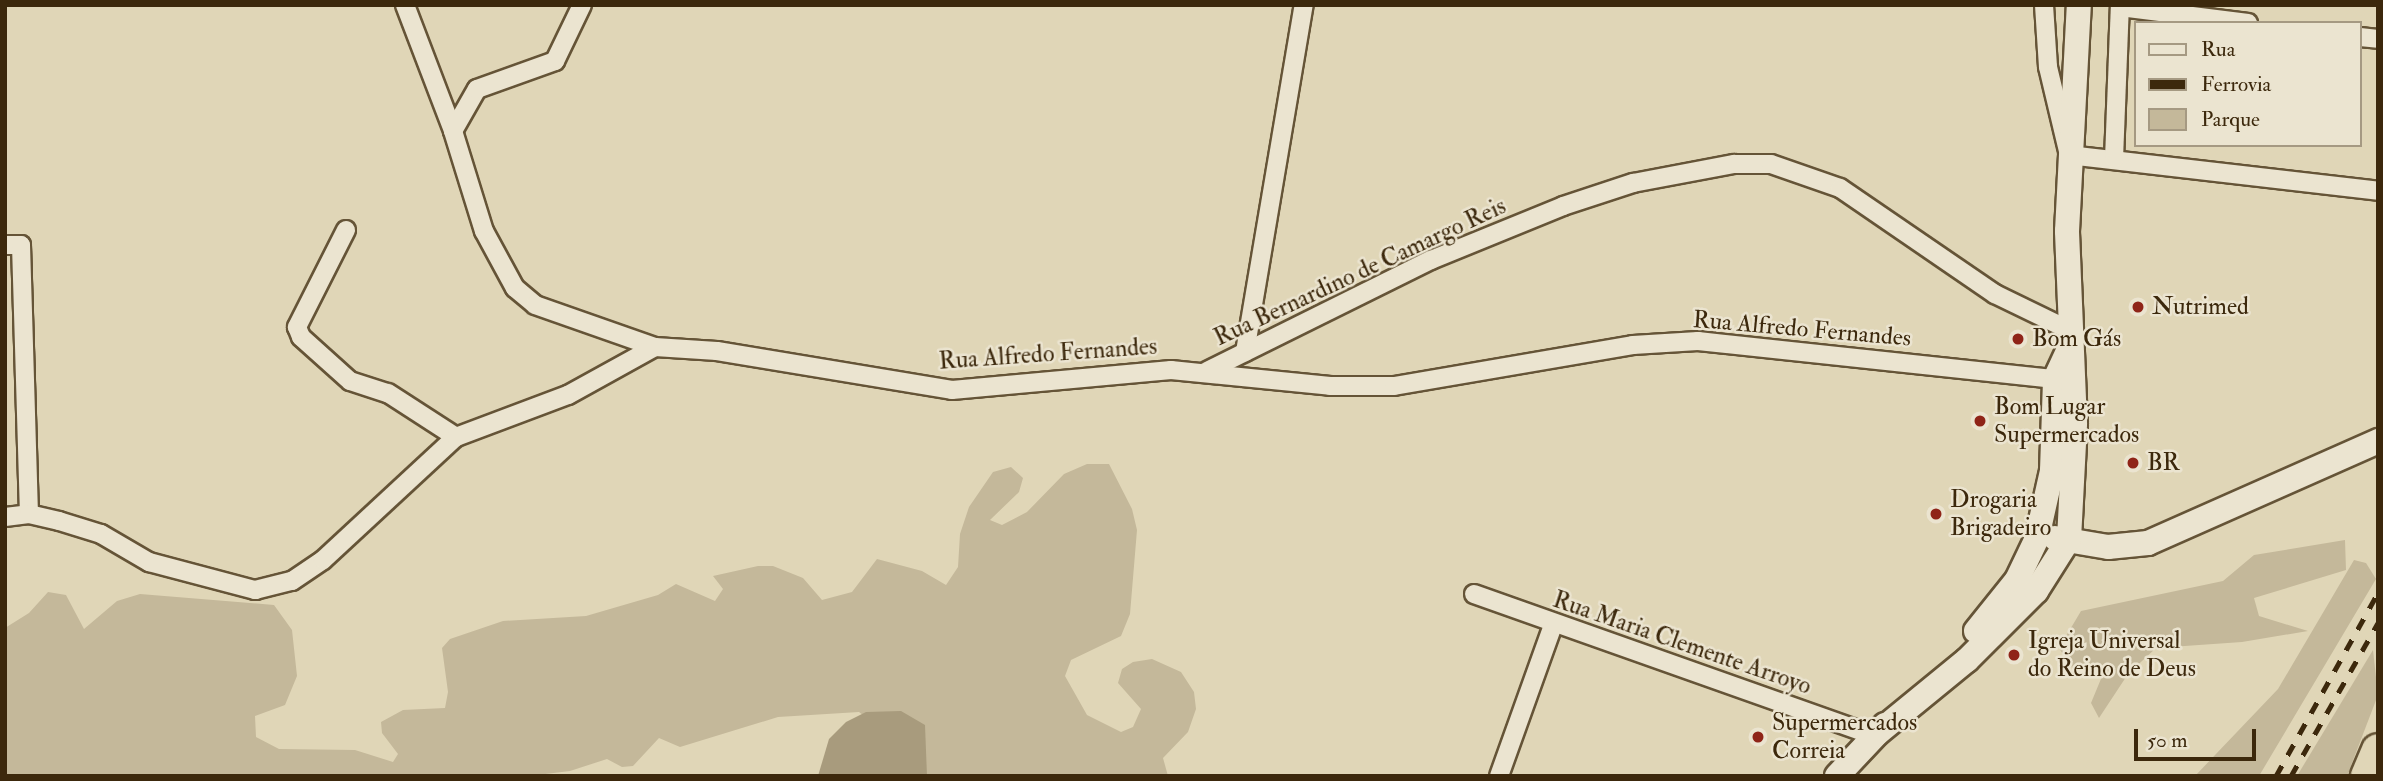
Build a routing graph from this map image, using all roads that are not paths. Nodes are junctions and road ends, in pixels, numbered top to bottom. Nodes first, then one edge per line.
1 (405, 5) edge
2 (582, 5) edge
3 (1304, 5) edge
4 (2044, 5) edge
5 (2079, 5) edge
6 (2120, 6) edge
7 (2233, 21) edge
8 (453, 131) junction
9 (2068, 155) junction
10 (2114, 159) junction
11 (2378, 191) edge
12 (346, 230) dead end
13 (13, 245) edge
14 (2070, 339) junction
15 (655, 348) junction
16 (1245, 352) junction
17 (1207, 371) junction
18 (2055, 379) junction
19 (456, 437) junction
20 (2378, 441) edge
21 (29, 514) junction
22 (5, 517) edge
23 (2037, 538) junction
24 (2069, 539) junction
25 (1474, 594) dead end
26 (1553, 625) junction
27 (1874, 736) junction
28 (2378, 750) edge
29 (1499, 776) edge
30 (1837, 776) edge
31 (2367, 776) edge

1 - 8 street
2 - 8 street
3 - 16 street
4 - 9 street
5 - 9 main road
6 - 7 street
6 - 10 street
8 - 15 street
9 - 10 street
9 - 14 main road
10 - 11 street
12 - 19 street
13 - 21 street
14 - 16 street, Rua Bernardino de Camargo Reis
14 - 18 main road
14 - 24 main road
15 - 17 street, Rua Alfredo Fernandes
15 - 19 street
16 - 17 street, Rua Bernardino de Camargo Reis
17 - 18 street, Rua Alfredo Fernandes
18 - 23 main road
19 - 21 street
20 - 24 main road
21 - 22 street
23 - 24 main road
23 - 27 main road
24 - 27 main road
25 - 26 street, Rua Maria Clemente Arroyo
26 - 27 street, Rua Maria Clemente Arroyo
26 - 29 street
27 - 30 main road
28 - 31 highway

